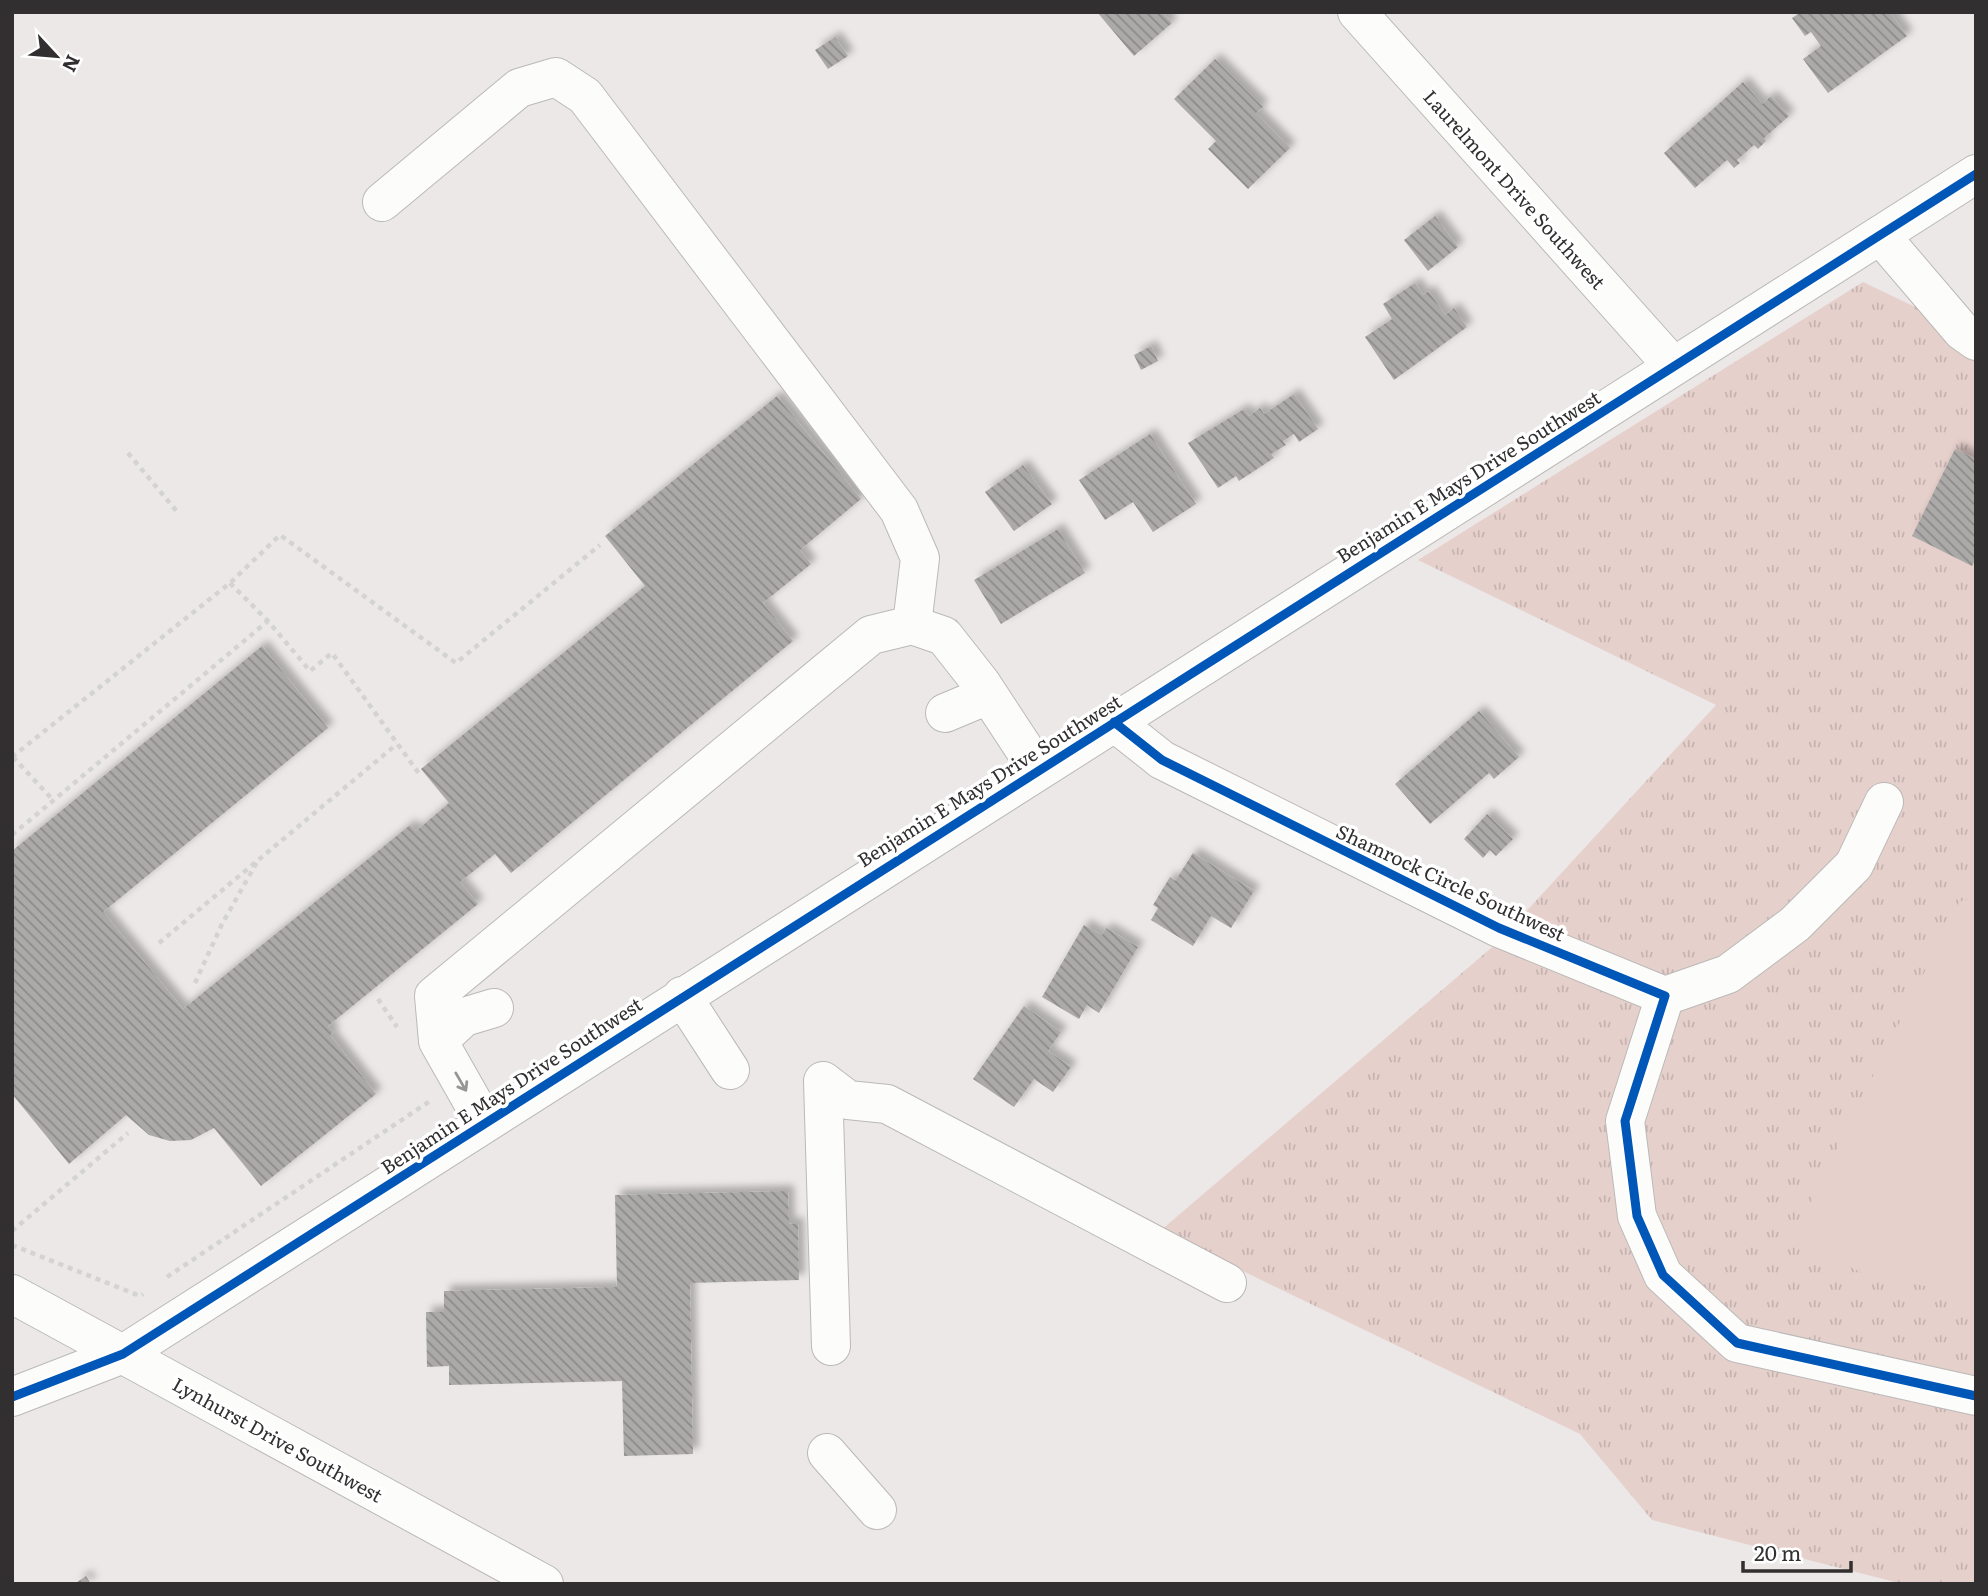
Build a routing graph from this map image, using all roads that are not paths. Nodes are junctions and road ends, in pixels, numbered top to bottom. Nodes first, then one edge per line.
1 (1357, 12) edge
2 (1976, 174) edge
3 (382, 202) dead end
4 (1880, 235) junction
5 (1976, 341) edge
6 (1673, 366) junction
7 (912, 625) junction
8 (988, 695) junction
9 (945, 713) dead end
10 (1114, 722) junction
11 (1038, 770) junction
12 (1884, 802) dead end
13 (682, 996) junction
14 (1665, 996) junction
15 (494, 1008) dead end
16 (438, 1041) junction
17 (730, 1070) dead end
18 (484, 1122) junction
19 (1227, 1283) dead end
20 (12, 1294) edge
21 (831, 1346) dead end
22 (123, 1354) junction
23 (1976, 1396) edge
24 (12, 1398) edge
25 (827, 1453) dead end
26 (877, 1510) dead end
27 (544, 1584) edge

1 - 6 street, Laurelmont Drive Southwest
2 - 4 street, Benjamin E Mays Drive Southwest
3 - 7 street
4 - 5 street
4 - 6 street, Benjamin E Mays Drive Southwest
6 - 10 street, Benjamin E Mays Drive Southwest
7 - 8 street
7 - 16 street
8 - 9 street
8 - 11 street
10 - 11 street, Benjamin E Mays Drive Southwest
10 - 14 street, Shamrock Circle Southwest
11 - 13 street, Benjamin E Mays Drive Southwest
12 - 14 street
13 - 17 street
13 - 18 street, Benjamin E Mays Drive Southwest
14 - 23 street
15 - 16 street
16 -> 18 street
18 - 22 street, Benjamin E Mays Drive Southwest
19 - 21 street
20 - 22 street, Lynhurst Drive Southwest
22 - 24 street, Benjamin E Mays Drive Southwest
22 - 27 street, Lynhurst Drive Southwest
25 - 26 street

